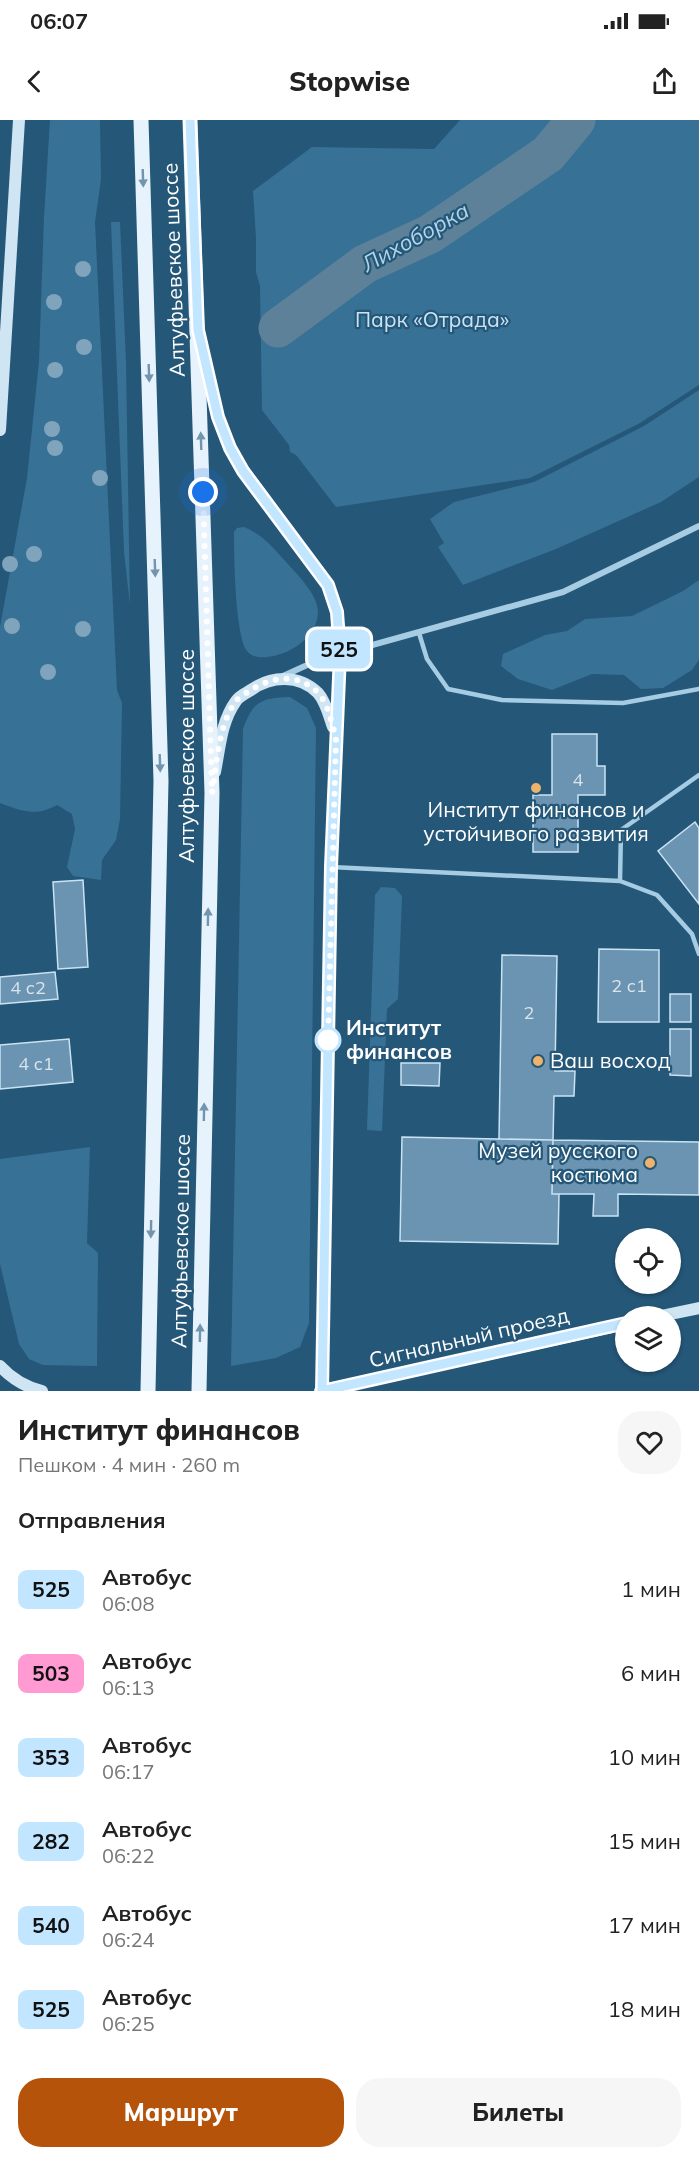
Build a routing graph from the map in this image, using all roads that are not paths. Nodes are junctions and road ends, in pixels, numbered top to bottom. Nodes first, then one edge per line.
1 (19, 120) edge
2 (141, 120) edge
3 (190, 120) edge
4 (198, 330) junction
5 (0, 430) edge
6 (699, 526) edge
7 (419, 633) junction
8 (340, 654) junction
9 (276, 679) junction
10 (699, 689) edge
11 (336, 737) junction
12 (699, 775) edge
13 (212, 793) junction
14 (331, 867) junction
15 (620, 881) junction
16 (699, 929) edge
17 (692, 934) junction
18 (699, 954) edge
19 (699, 1308) edge
20 (681, 1312) edge
21 (615, 1325) edge
22 (0, 1366) edge
23 (42, 1391) edge
24 (148, 1391) edge
25 (199, 1391) edge
26 (321, 1391) edge

1 - 5 main road
2 -> 24 main road, Алтуфьевское шоссе
3 - 4 main road, Алтуфьевское шоссе
4 - 8 main road
13 -> 4 main road, Алтуфьевское шоссе
6 - 7 street
7 - 8 street
7 - 10 lane
8 - 9 street
8 - 11 main road
9 - 11 main road
9 - 13 main road
11 - 14 main road
12 - 15 lane
25 -> 13 main road, Алтуфьевское шоссе
14 - 15 lane
14 - 26 main road
15 - 17 lane
16 - 17 lane
17 - 18 lane
19 - 20 main road
21 - 26 main road, Сигнальный проезд
22 - 23 main road

